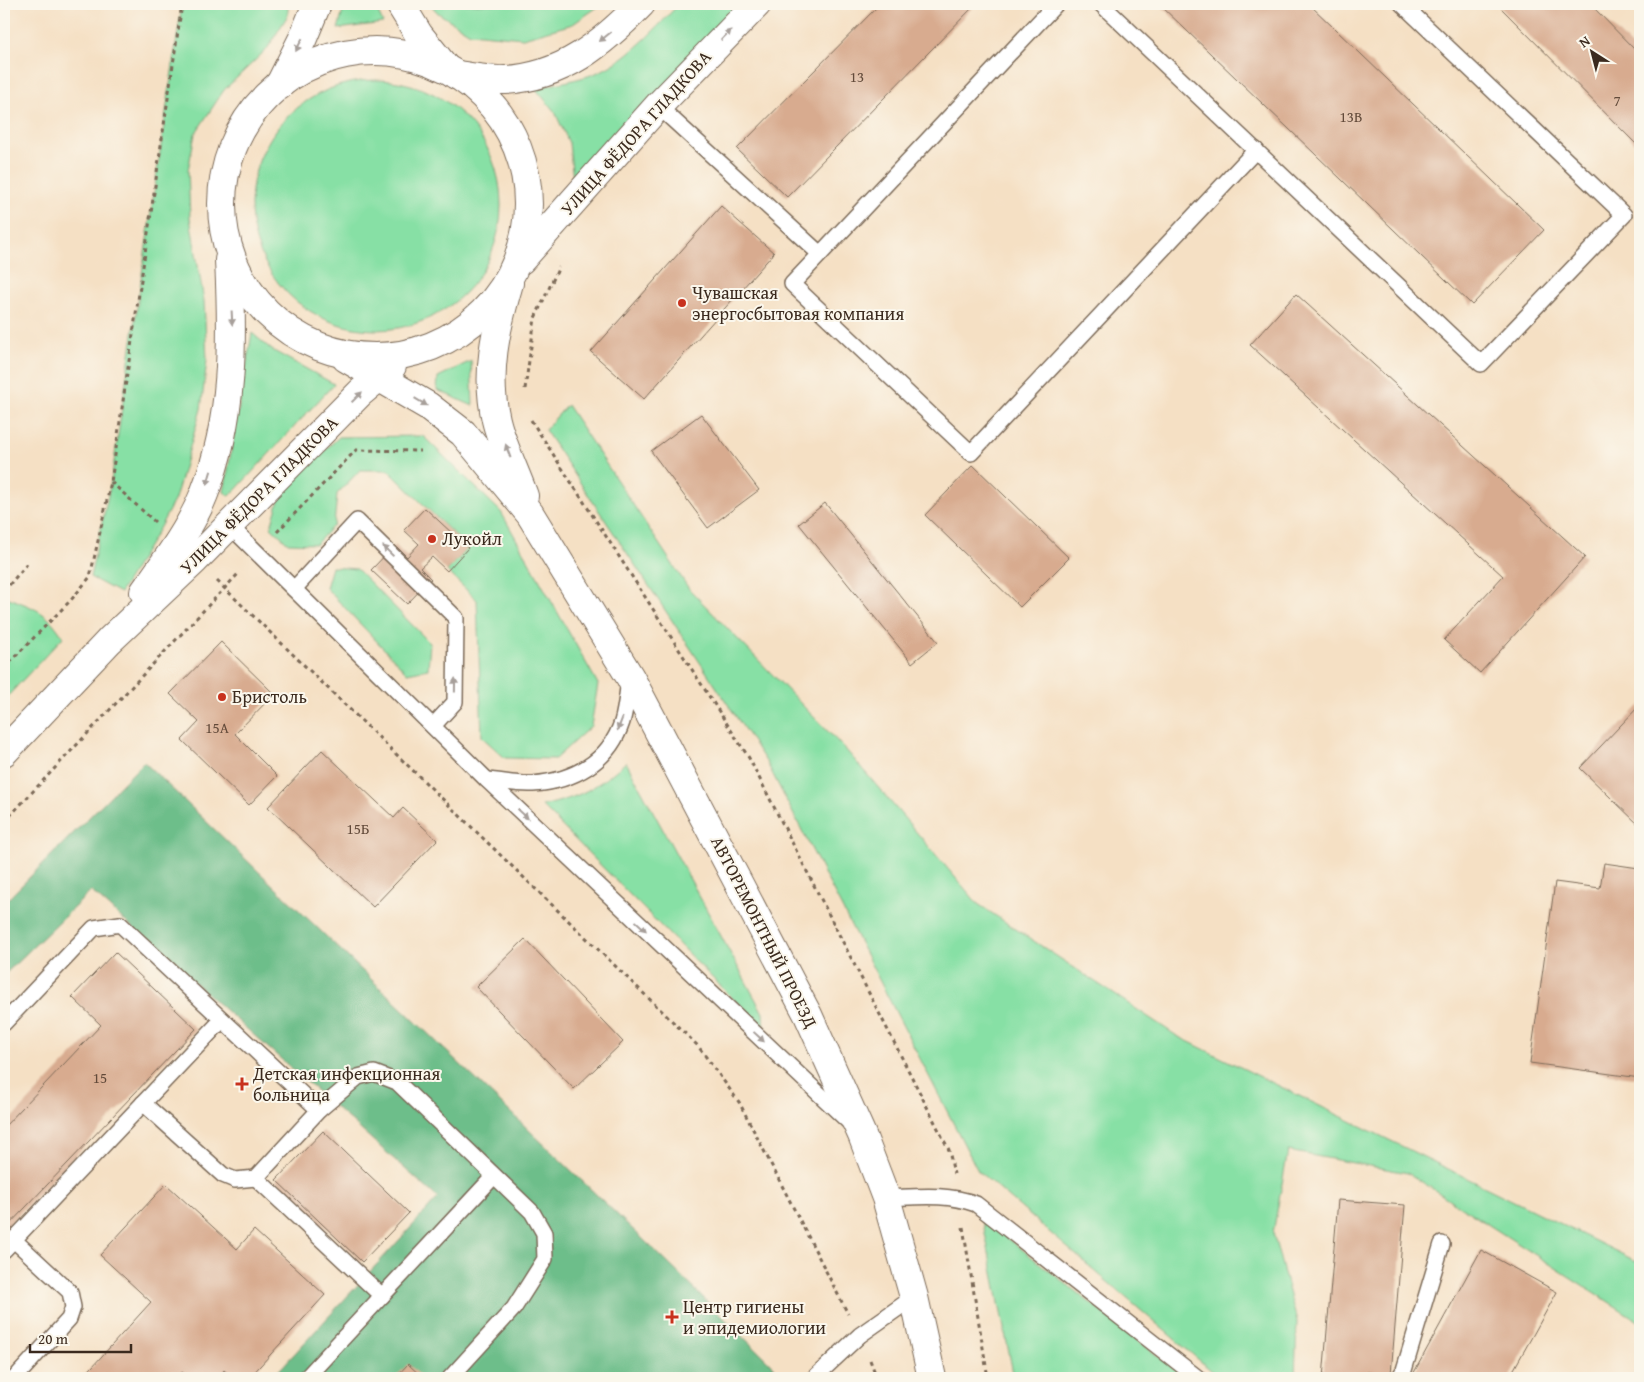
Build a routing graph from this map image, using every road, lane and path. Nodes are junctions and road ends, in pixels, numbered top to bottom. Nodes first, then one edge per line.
1 (182, 4) edge
2 (317, 4) edge
3 (400, 4) edge
4 (641, 4) edge
5 (756, 4) edge
6 (1056, 4) edge
7 (1101, 4) edge
8 (1402, 4) edge
9 (452, 72) junction
10 (279, 86) junction
11 (658, 106) junction
12 (1256, 150) junction
13 (229, 252) junction
14 (820, 254) junction
15 (562, 260) dead end
16 (513, 271) junction
17 (408, 352) junction
18 (346, 358) junction
19 (379, 377) junction
20 (525, 390) dead end
21 (528, 416) dead end
22 (421, 451) dead end
23 (111, 482) junction
24 (530, 514) junction
25 (228, 524) junction
26 (160, 527) dead end
27 (277, 532) dead end
28 (27, 564) dead end
29 (238, 574) dead end
30 (224, 588) junction
31 (294, 590) junction
32 (4, 591) edge
33 (110, 640) junction
34 (4, 668) edge
35 (630, 677) junction
36 (433, 726) junction
37 (4, 752) edge
38 (487, 780) junction
39 (4, 822) edge
40 (222, 1020) junction
41 (4, 1022) edge
42 (143, 1103) junction
43 (319, 1110) junction
44 (862, 1135) junction
45 (494, 1176) junction
46 (256, 1178) junction
47 (958, 1197) junction
48 (886, 1198) junction
49 (1442, 1244) dead end
50 (9, 1245) edge
51 (382, 1296) junction
52 (914, 1297) junction
53 (860, 1335) junction
54 (15, 1378) edge
55 (306, 1378) edge
56 (450, 1378) edge
57 (814, 1378) edge
58 (877, 1378) edge
59 (932, 1378) edge
60 (988, 1378) edge
61 (1198, 1378) edge
62 (1399, 1378) edge

1 - 23 path
2 -> 10 street
3 - 9 street
4 -> 9 street
11 -> 5 street, УЛИЦА ФЁДОРА ГЛАДКОВА
6 - 14 lane
7 - 12 lane
8 - 12 lane
9 - 10 street
9 - 16 street, АВТОРЕМОНТНЫЙ ПРОЕЗД
10 - 13 street
11 - 14 lane
11 - 16 street, УЛИЦА ФЁДОРА ГЛАДКОВА
12 - 14 lane
13 - 18 street
13 -> 33 street, УЛИЦА ФЁДОРА ГЛАДКОВА
15 - 20 path
16 - 17 street, УЛИЦА ФЁДОРА ГЛАДКОВА
24 -> 16 street, АВТОРЕМОНТНЫЙ ПРОЕЗД
17 - 18 street
17 - 19 street, УЛИЦА ФЁДОРА ГЛАДКОВА
18 - 19 street, АВТОРЕМОНТНЫЙ ПРОЕЗД
19 -> 24 street, АВТОРЕМОНТНЫЙ ПРОЕЗД
25 -> 19 street, УЛИЦА ФЁДОРА ГЛАДКОВА
21 - 47 path
22 - 27 path
23 - 26 path
23 - 34 path
24 - 35 street, АВТОРЕМОНТНЫЙ ПРОЕЗД
25 - 31 lane
25 - 33 street, УЛИЦА ФЁДОРА ГЛАДКОВА
28 - 32 path
29 - 30 path
30 - 39 path
30 - 53 path
31 - 36 lane
36 -> 31 lane
33 - 37 street, УЛИЦА ФЁДОРА ГЛАДКОВА
35 -> 38 lane
35 - 44 street, АВТОРЕМОНТНЫЙ ПРОЕЗД
36 - 38 lane
38 -> 44 lane
40 - 41 lane
40 - 42 lane
40 - 43 lane
42 - 46 lane
42 - 50 lane
43 - 45 lane
43 - 46 lane
44 - 48 street, АВТОРЕМОНТНЫЙ ПРОЕЗД
45 - 51 lane
45 - 56 lane
46 - 51 lane
47 - 48 lane
47 - 60 path
47 - 61 lane
48 - 52 street, АВТОРЕМОНТНЫЙ ПРОЕЗД
49 - 62 lane
50 - 54 lane
51 - 55 lane
52 - 53 lane
52 - 59 street, АВТОРЕМОНТНЫЙ ПРОЕЗД
53 - 57 lane
53 - 58 path

